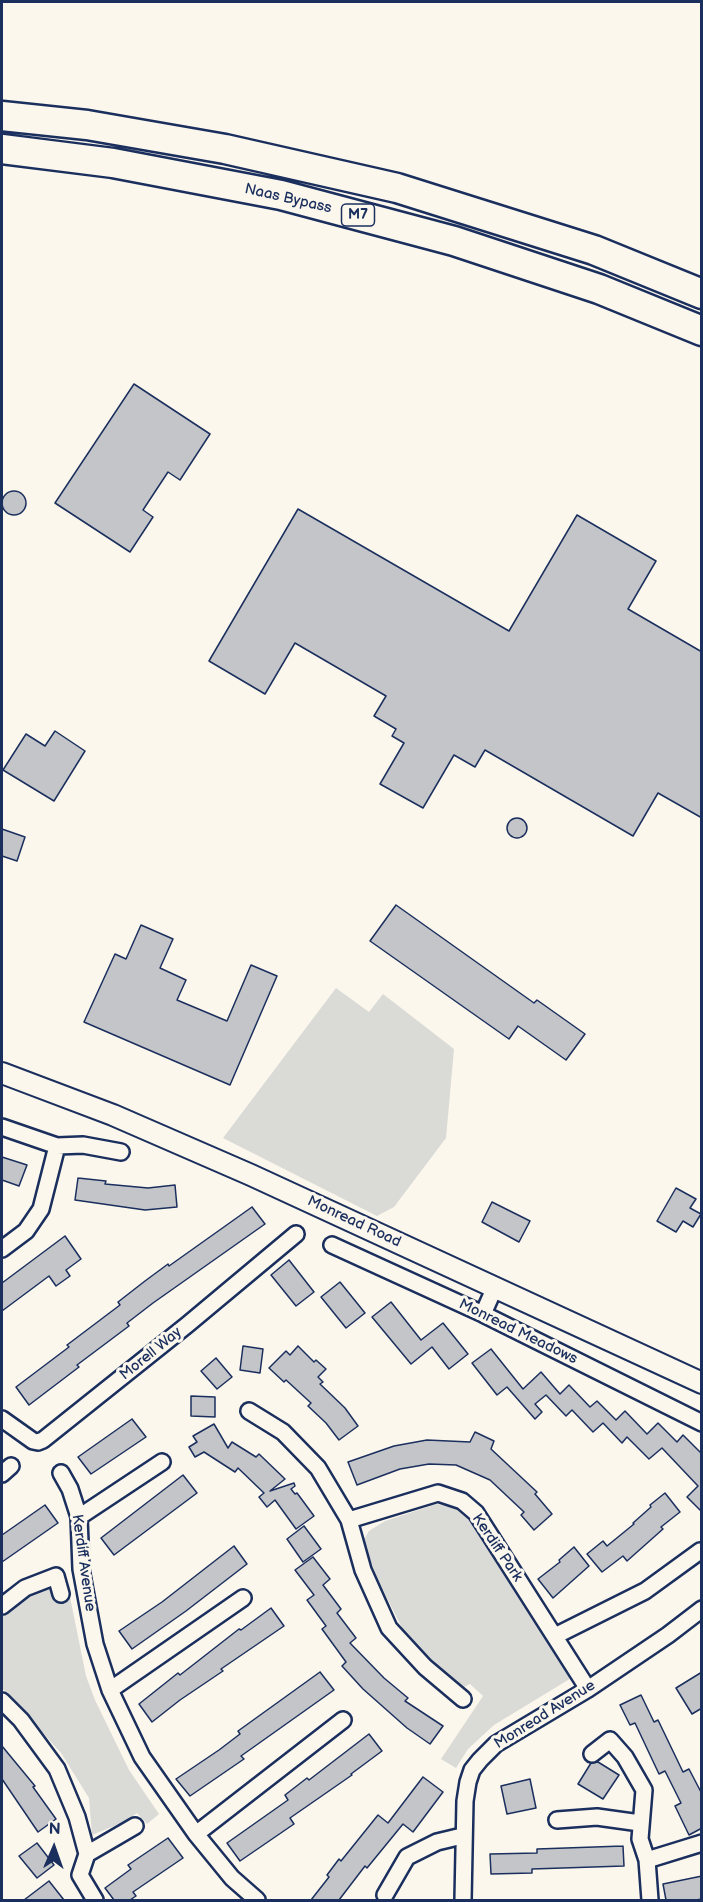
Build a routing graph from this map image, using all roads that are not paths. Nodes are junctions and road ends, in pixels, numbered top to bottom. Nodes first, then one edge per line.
1 (2, 116) edge
2 (2, 149) edge
3 (702, 294) edge
4 (702, 331) edge
5 (2, 1073) edge
6 (2, 1126) edge
7 (57, 1146) junction
8 (121, 1152) dead end
9 (296, 1234) dead end
10 (332, 1245) dead end
11 (2, 1249) edge
12 (495, 1287) junction
13 (483, 1314) junction
14 (702, 1383) edge
15 (249, 1411) dead end
16 (2, 1419) edge
17 (702, 1423) edge
18 (162, 1462) dead end
19 (61, 1473) dead end
20 (79, 1517) junction
21 (349, 1520) junction
22 (700, 1551) dead end
23 (61, 1594) dead end
24 (243, 1598) dead end
25 (2, 1606) edge
26 (702, 1609) edge
27 (555, 1636) junction
28 (588, 1689) junction
29 (110, 1690) junction
30 (463, 1699) dead end
31 (2, 1701) edge
32 (343, 1720) dead end
33 (592, 1754) dead end
34 (557, 1820) dead end
35 (640, 1823) junction
36 (135, 1826) dead end
37 (196, 1834) junction
38 (462, 1836) junction
39 (702, 1843) edge
40 (87, 1854) junction
41 (646, 1860) junction
42 (385, 1894) dead end
43 (95, 1900) edge
44 (257, 1900) edge
45 (463, 1900) edge
46 (650, 1900) edge

1 - 3 highway, M7
2 - 4 highway, Naas Bypass / M7
5 - 12 street, Monread Road
6 - 7 street
7 - 8 street
7 - 11 street
9 - 16 street, Morell Way
10 - 13 street, Monread Meadows
12 - 13 street
12 - 14 street, Monread Road
13 - 17 street, Monread Meadows
15 - 21 street
18 - 20 street
19 - 20 street, Kerdiff Avenue
20 - 29 street, Kerdiff Avenue
21 - 27 street, Kerdiff Park
21 - 30 street
22 - 27 street
23 - 25 street
24 - 29 street
26 - 28 street, Monread Avenue
27 - 28 street, Kerdiff Park
28 - 38 street, Monread Avenue
29 - 37 street, Kerdiff Avenue
31 - 40 street
32 - 37 street
33 - 35 street
34 - 35 street
35 - 41 street
36 - 40 street
37 - 44 street, Kerdiff Avenue
38 - 42 street
38 - 45 street, Monread Avenue
39 - 41 street
40 - 43 street
41 - 46 street

